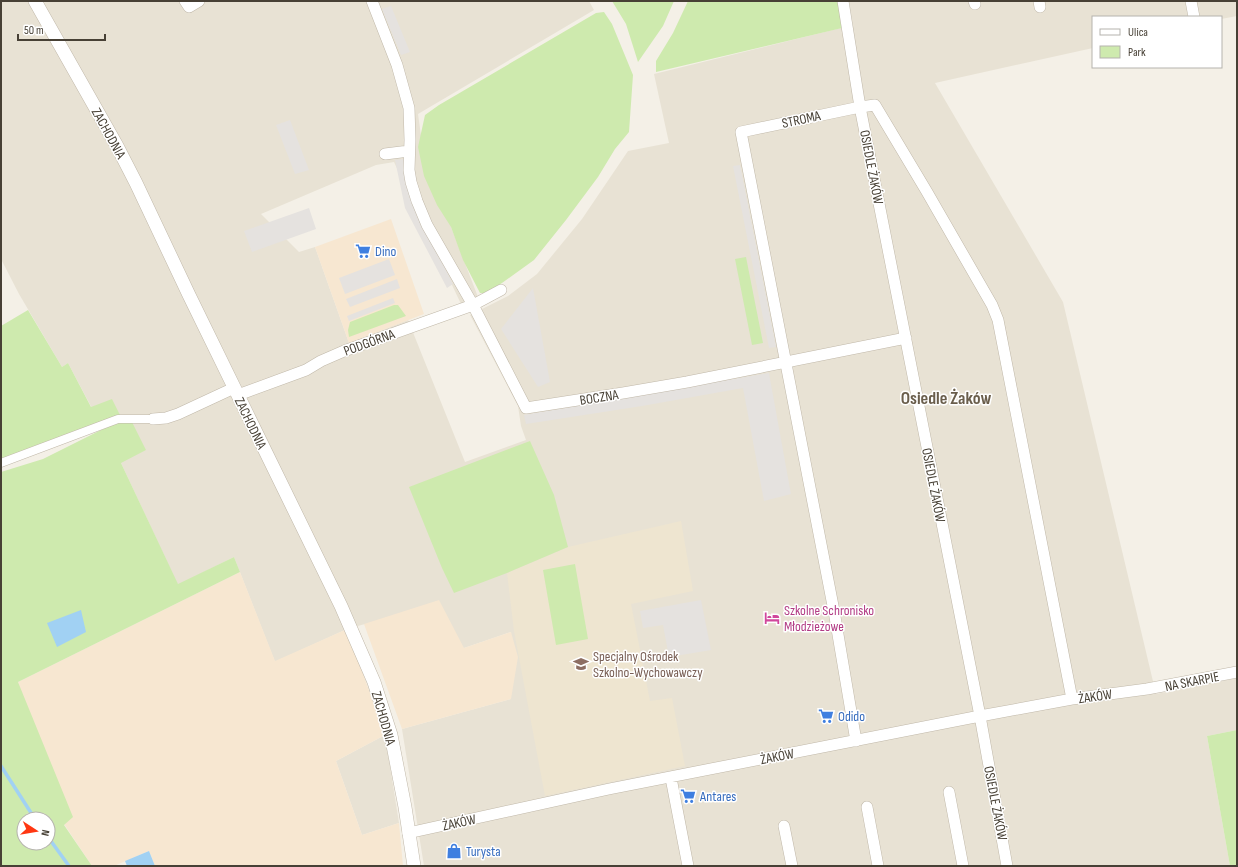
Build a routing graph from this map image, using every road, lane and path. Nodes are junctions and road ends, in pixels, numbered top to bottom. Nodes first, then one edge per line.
1 (35, 1) edge
2 (185, 1) edge
3 (199, 1) edge
4 (372, 1) edge
5 (843, 1) edge
6 (1191, 1) edge
7 (1194, 16) edge
8 (860, 106) junction
9 (409, 151) junction
10 (385, 154) dead end
11 (501, 290) dead end
12 (473, 304) junction
13 (906, 338) junction
14 (785, 362) junction
15 (236, 392) junction
16 (153, 419) joint
17 (1, 463) edge
18 (1237, 672) edge
19 (1147, 689) joint
20 (1072, 699) junction
21 (980, 716) junction
22 (856, 741) junction
23 (671, 778) junction
24 (950, 792) dead end
25 (867, 808) dead end
26 (784, 826) dead end
27 (408, 834) junction
28 (414, 866) edge
29 (688, 866) edge
30 (792, 866) edge
31 (878, 866) edge
32 (963, 866) edge
33 (1007, 866) edge

1 - 15 street, ZACHODNIA
2 - 3 street
4 - 9 street
5 - 8 street
6 - 7 street
8 - 13 street, OSIEDLE ŻAKÓW
8 - 14 street, STROMA
8 - 20 street, OSIEDLE ŻAKÓW
9 - 10 street
9 - 12 street
11 - 12 street, PODGÓRNA
12 - 14 street, BOCZNA
12 - 15 street, PODGÓRNA
13 - 14 street
13 - 21 street, OSIEDLE ŻAKÓW
14 - 22 street
15 - 16 street, PODGÓRNA
15 - 27 street, ZACHODNIA
16 - 17 street
18 - 19 street, NA SKARPIE
19 - 20 street, ŻAKÓW
20 - 21 street, ŻAKÓW
21 - 22 street, ŻAKÓW
21 - 33 street, OSIEDLE ŻAKÓW
22 - 23 street, ŻAKÓW
23 - 27 street, ŻAKÓW
23 - 29 street
24 - 32 street
25 - 31 street
26 - 30 street
27 - 28 street, ZACHODNIA

